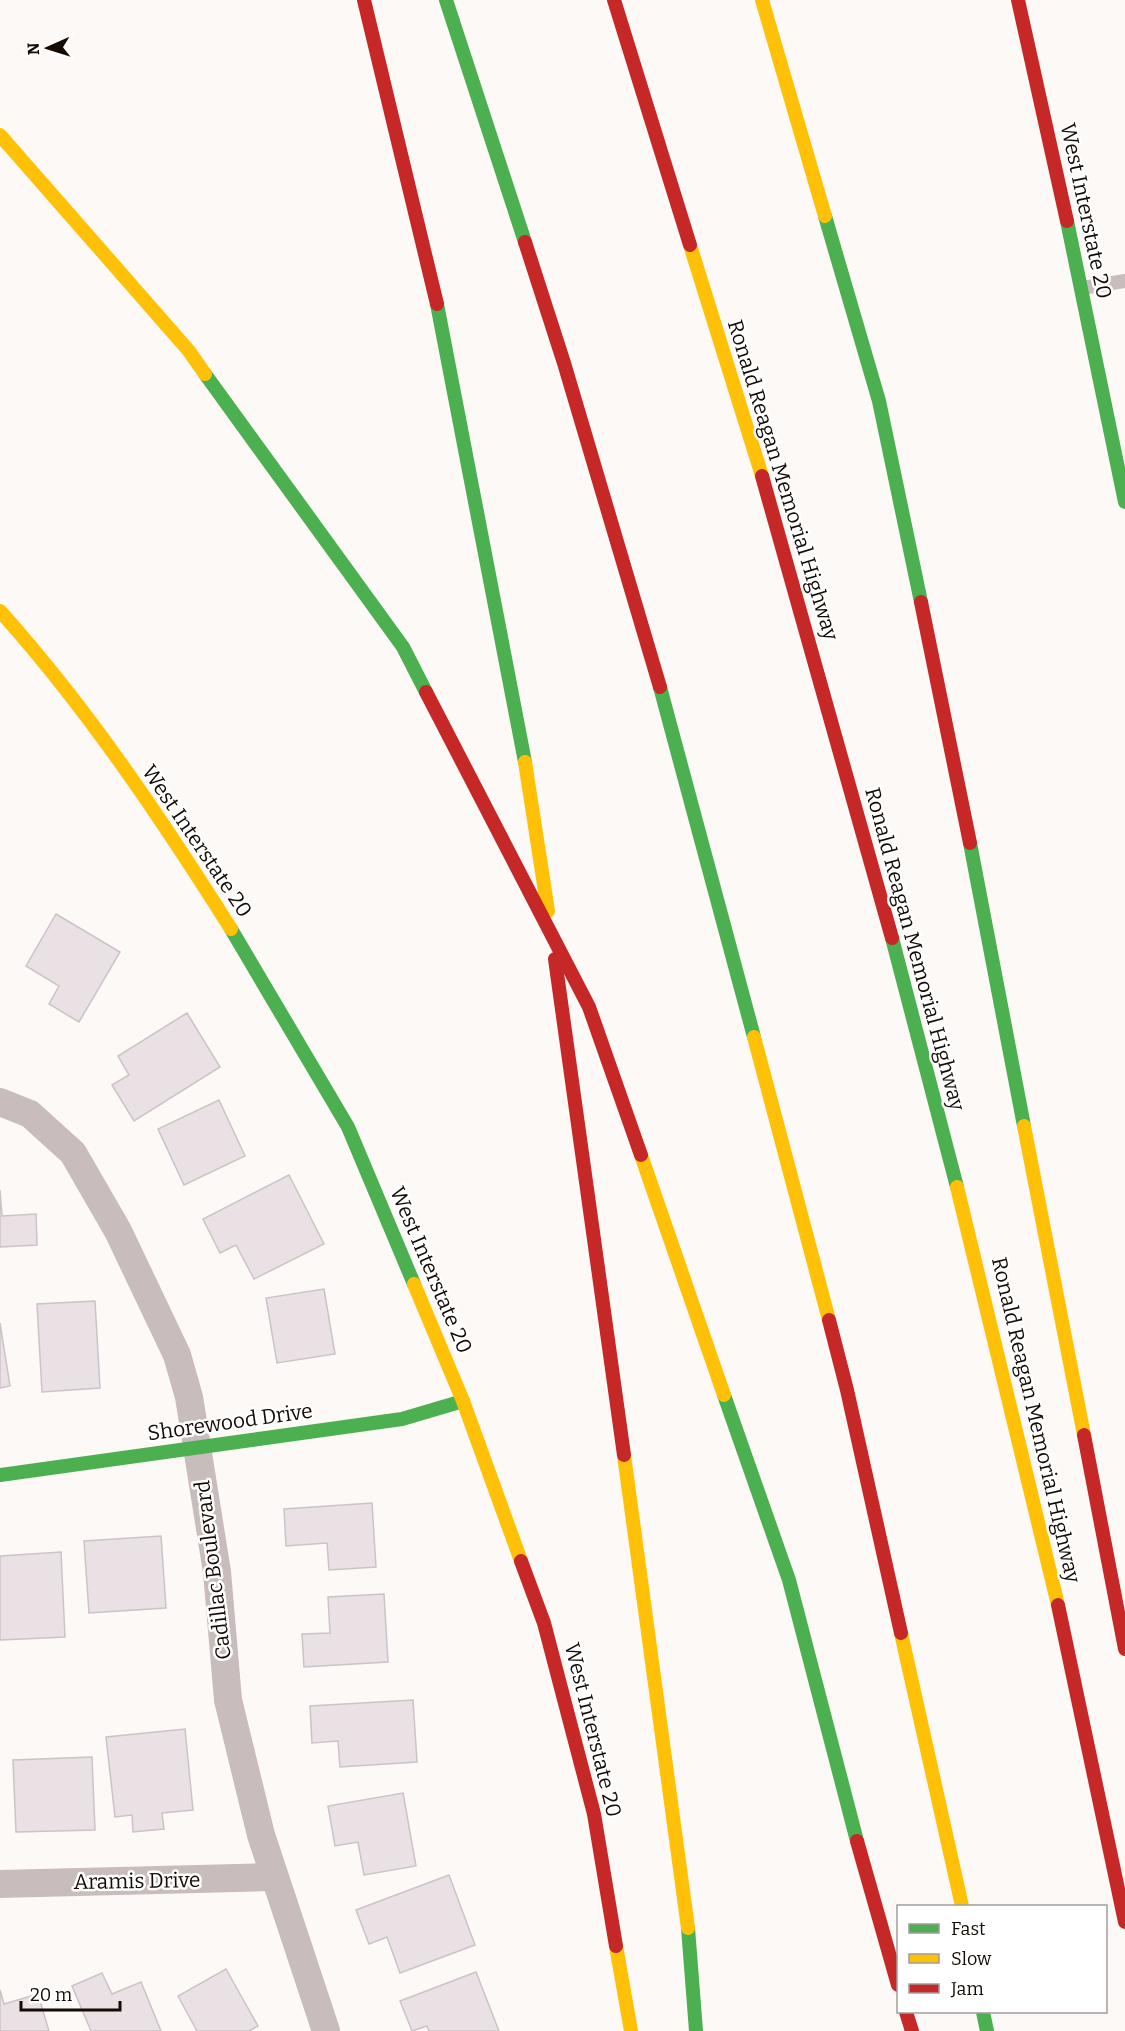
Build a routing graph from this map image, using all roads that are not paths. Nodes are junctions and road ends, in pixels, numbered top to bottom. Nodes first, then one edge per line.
1 (364, 0) edge
2 (446, 0) edge
3 (614, 0) edge
4 (762, 0) edge
5 (1018, 0) edge
6 (0, 135) edge
7 (1125, 281) edge
8 (1082, 288) junction
9 (1125, 502) edge
10 (0, 611) edge
11 (0, 1102) edge
12 (463, 1401) junction
13 (198, 1448) junction
14 (0, 1475) edge
15 (1125, 1649) edge
16 (274, 1877) junction
17 (0, 1884) edge
18 (962, 1905) edge
19 (1125, 1922) edge
20 (897, 1981) edge
21 (906, 2013) edge
22 (983, 2013) edge
23 (326, 2031) edge
24 (631, 2031) edge
25 (696, 2031) edge
26 (912, 2031) edge
27 (987, 2031) edge

1 - 25 main road
2 - 18 main road
3 - 19 main road, Ronald Reagan Memorial Highway
4 - 15 main road
5 - 8 main road, West Interstate 20
6 - 20 main road
7 - 8 lane
8 - 9 main road, West Interstate 20
10 - 12 main road, West Interstate 20
11 - 13 street, Cadillac Boulevard
12 - 13 main road, Shorewood Drive
12 - 24 main road, West Interstate 20
13 - 14 main road, Shorewood Drive
13 - 16 street, Cadillac Boulevard
16 - 17 street, Aramis Drive
16 - 23 street, Cadillac Boulevard
21 - 26 main road
22 - 27 main road

